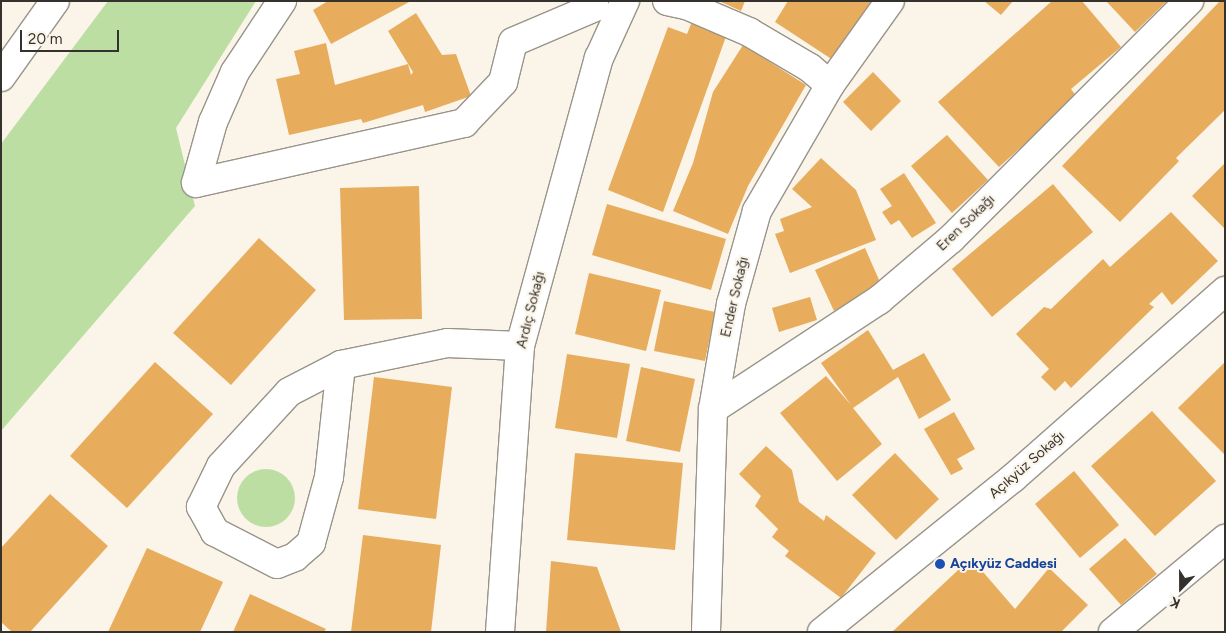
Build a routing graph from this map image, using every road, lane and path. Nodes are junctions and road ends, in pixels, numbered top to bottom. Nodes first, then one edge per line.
1 (282, 1) edge
2 (625, 1) edge
3 (667, 1) edge
4 (890, 1) edge
5 (1189, 1) edge
6 (55, 3) edge
7 (593, 4) edge
8 (610, 34) junction
9 (1, 77) edge
10 (830, 85) junction
11 (1225, 291) edge
12 (520, 346) junction
13 (340, 365) junction
14 (713, 408) junction
15 (1225, 539) edge
16 (500, 632) edge
17 (706, 632) edge
18 (822, 632) edge
19 (1113, 632) edge

1 - 7 main road
2 - 8 main road, Ardıç Sokağı
3 - 10 main road
4 - 10 main road, Ender Sokağı
5 - 14 main road, Eren Sokağı
6 - 9 main road
7 - 8 main road
8 - 12 main road, Ardıç Sokağı
10 - 14 main road, Ender Sokağı
11 - 18 main road, Açıkyüz Sokağı
12 - 13 main road
12 - 16 main road, Ardıç Sokağı
13 - 13 main road
14 - 17 main road, Ender Sokağı
15 - 19 main road

